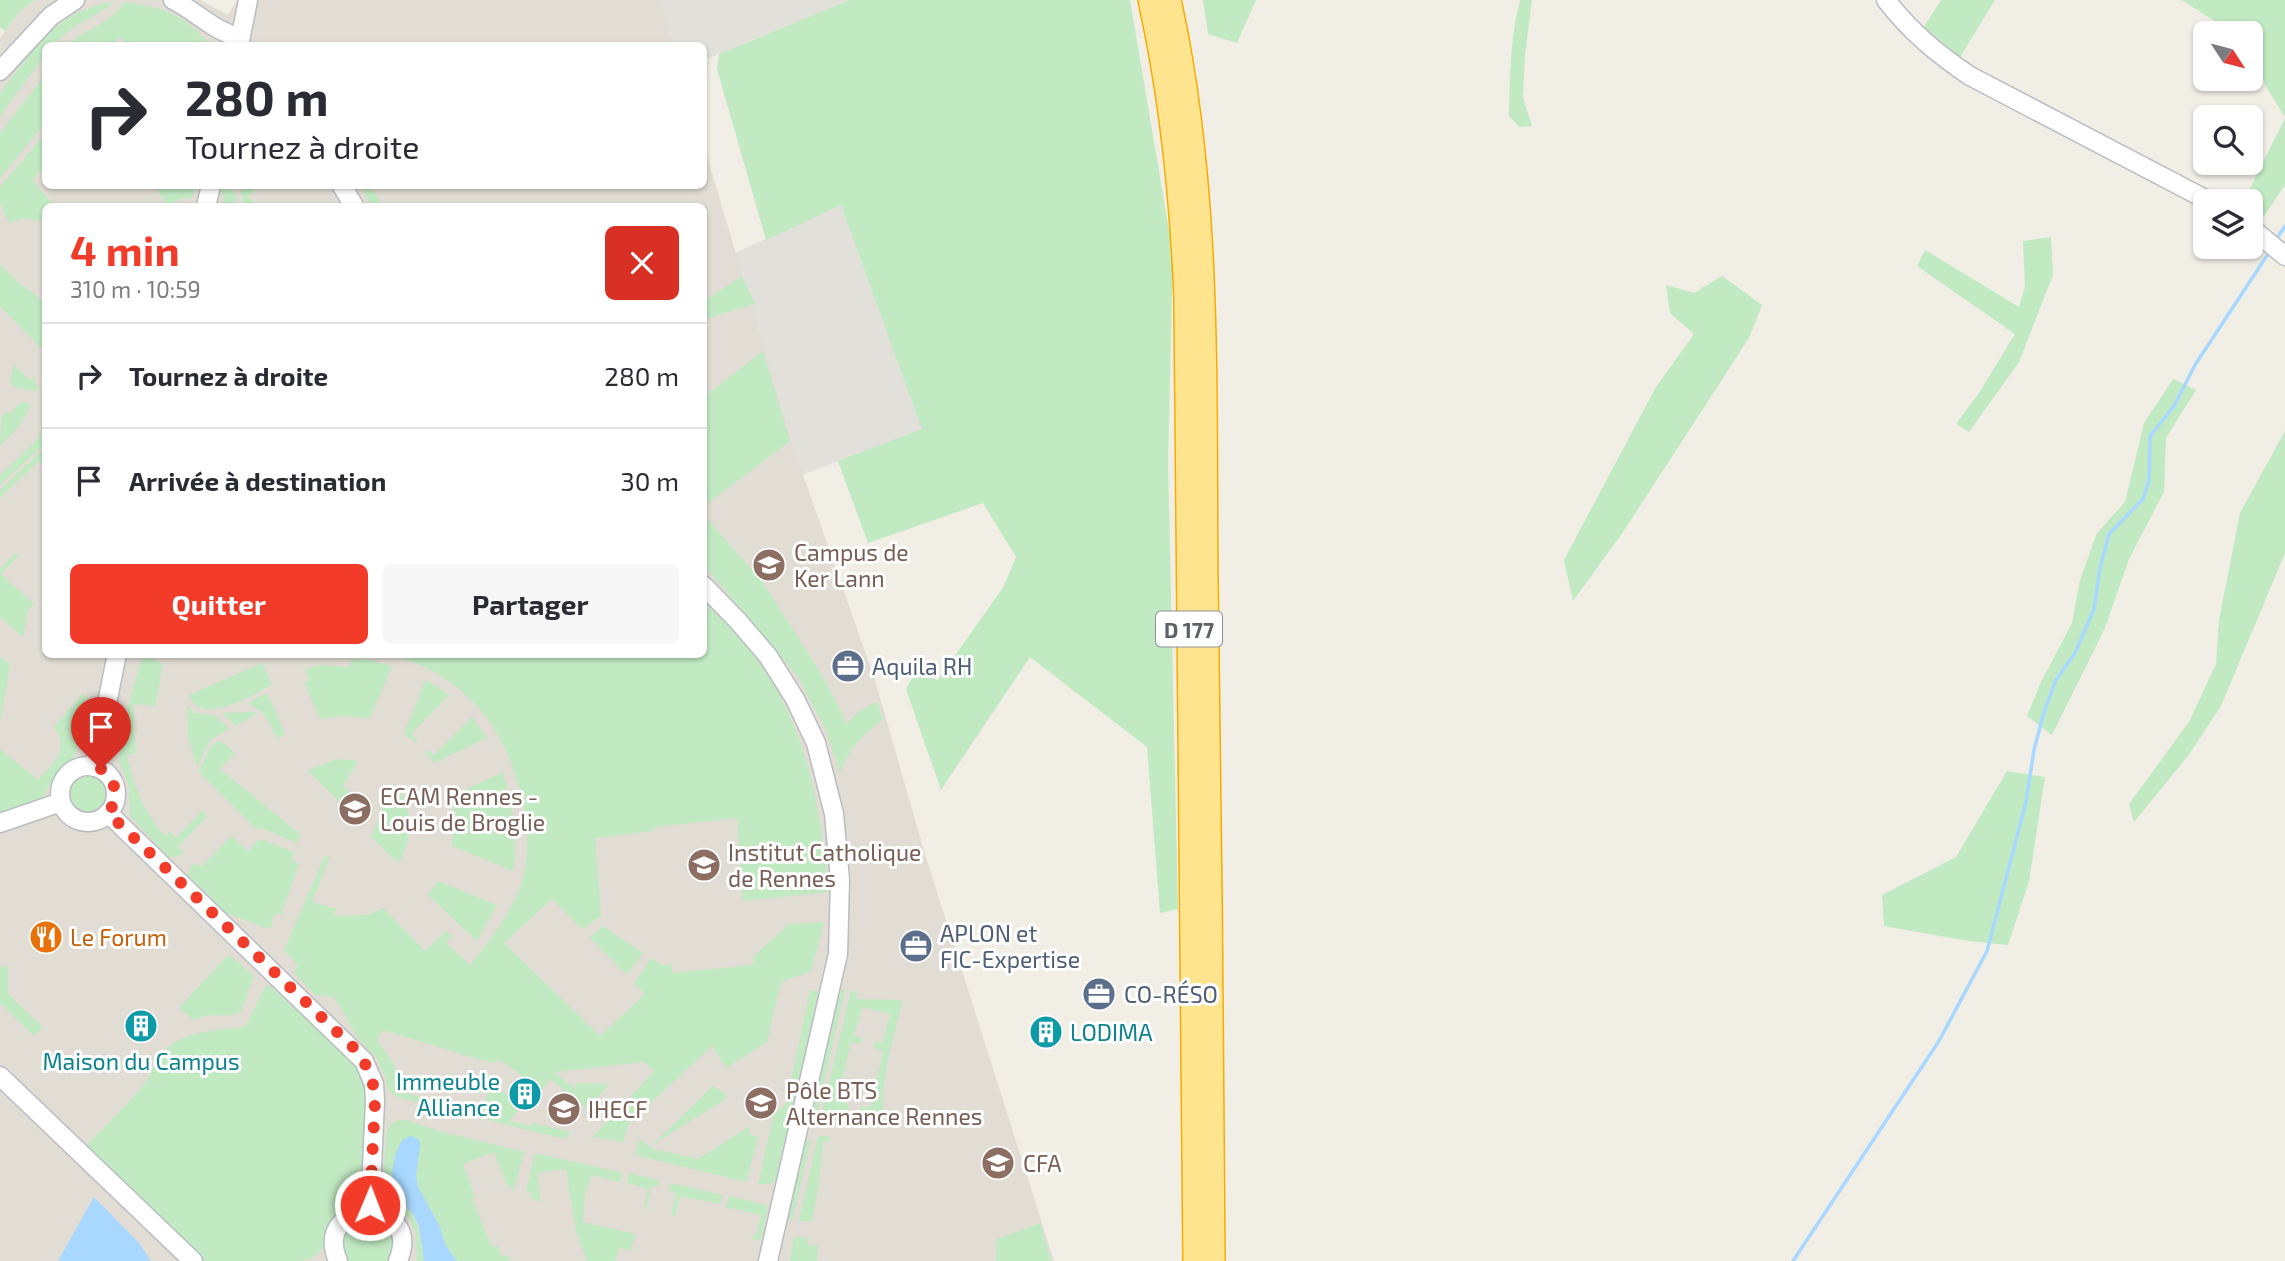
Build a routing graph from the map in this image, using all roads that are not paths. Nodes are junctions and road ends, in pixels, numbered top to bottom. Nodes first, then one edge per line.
1 (75, 0) edge
2 (173, 0) edge
3 (248, 0) edge
4 (1150, 0) edge
5 (1169, 0) edge
6 (1886, 0) edge
7 (239, 41) edge
8 (0, 71) edge
9 (2193, 193) edge
10 (2263, 237) edge
11 (2283, 253) edge
12 (707, 589) edge
13 (116, 658) edge
14 (94, 766) junction
15 (61, 802) junction
16 (108, 813) junction
17 (0, 823) edge
18 (0, 1076) edge
19 (370, 1211) junction
20 (331, 1259) edge
21 (399, 1260) edge
22 (193, 1261) edge
23 (768, 1261) edge
24 (1195, 1261) edge
25 (1213, 1261) edge

1 - 8 street
2 - 7 street
3 - 7 street
4 - 24 highway, D 177
5 - 25 highway, D 177
6 - 9 street
10 - 11 street
12 - 23 street
13 - 14 street
14 - 15 street
14 - 16 street
15 - 16 street
15 - 17 street
16 - 19 street
18 - 22 street
19 - 20 street
19 - 21 street

